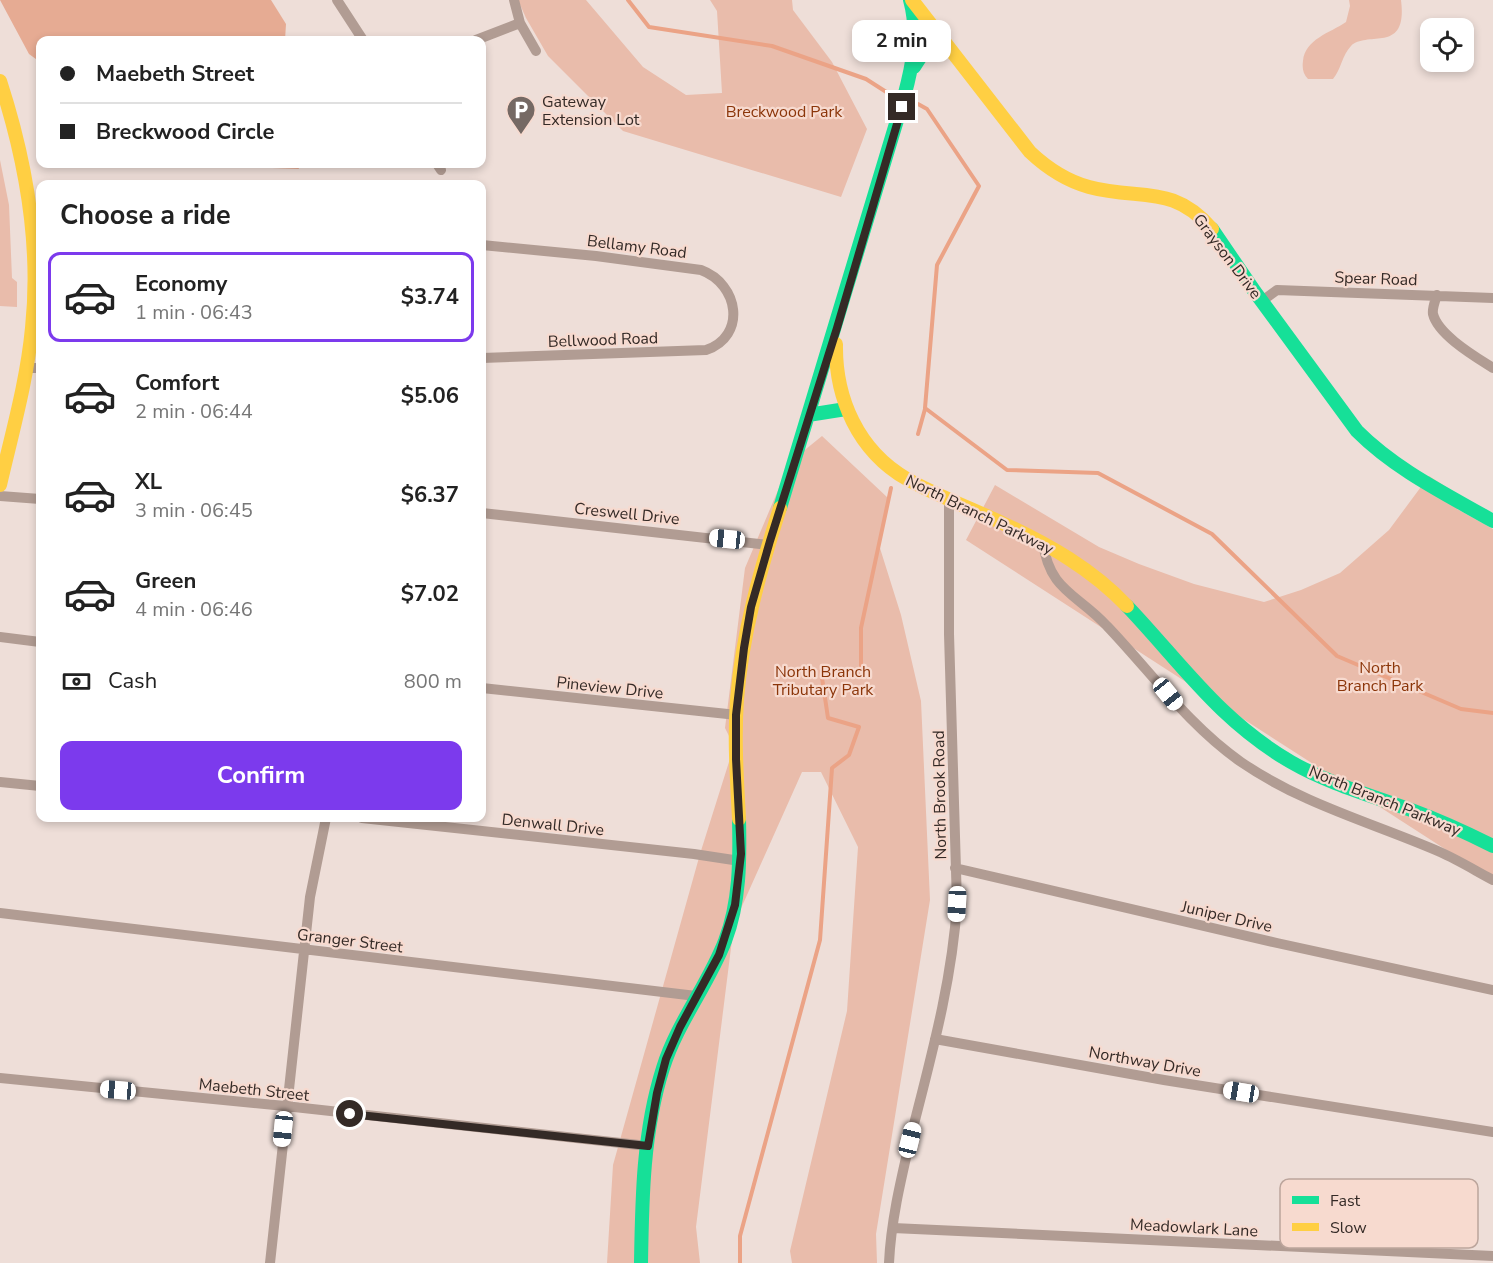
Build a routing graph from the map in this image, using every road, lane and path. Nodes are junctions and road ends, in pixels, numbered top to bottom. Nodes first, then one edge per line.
1 (337, 0) edge
2 (514, 0) edge
3 (911, 0) edge
4 (520, 23) junction
5 (360, 36) edge
6 (486, 36) edge
7 (942, 38) junction
8 (536, 51) dead end
9 (0, 81) edge
10 (909, 84) junction
11 (35, 197) edge
12 (486, 245) edge
13 (1437, 295) junction
14 (1493, 298) edge
15 (1262, 301) junction
16 (838, 324) junction
17 (722, 340) joint
18 (486, 358) edge
19 (26, 368) junction
20 (36, 368) edge
21 (1493, 368) edge
22 (846, 409) junction
23 (808, 415) junction
24 (0, 485) edge
25 (0, 496) edge
26 (949, 499) junction
27 (36, 500) edge
28 (486, 513) edge
29 (1493, 521) edge
30 (1043, 542) junction
31 (769, 545) junction
32 (0, 637) edge
33 (36, 642) edge
34 (486, 688) edge
35 (736, 715) junction
36 (0, 782) edge
37 (36, 786) edge
38 (325, 822) edge
39 (399, 822) edge
40 (1493, 846) edge
41 (740, 861) junction
42 (956, 868) junction
43 (1493, 880) edge
44 (0, 913) edge
45 (305, 949) junction
46 (1493, 990) edge
47 (696, 996) junction
48 (935, 1039) junction
49 (0, 1078) edge
50 (285, 1106) junction
51 (1493, 1132) edge
52 (648, 1146) junction
53 (893, 1228) junction
54 (1280, 1246) edge
55 (1322, 1248) edge
56 (1493, 1256) edge
57 (270, 1263) edge
58 (641, 1263) edge
59 (889, 1263) edge

1 - 5 street
2 - 4 street
3 - 7 street, Grayson Drive
3 - 10 street
4 - 6 street
4 - 8 street
7 - 10 street
7 - 15 street, Grayson Drive
9 - 11 street
10 - 16 street
11 - 19 street
12 - 17 street, Bellamy Road
13 - 14 street, Spear Road
13 - 15 street, Spear Road
13 - 21 street
15 - 29 street, Grayson Drive
16 - 22 street, North Branch Parkway
16 - 23 street
17 - 18 street, Bellwood Road
19 - 20 street
19 - 24 street
22 - 23 street
22 - 26 street, North Branch Parkway
23 - 31 street
25 - 27 street
26 - 30 street, North Branch Parkway
26 - 42 street, North Brook Road
28 - 31 street, Creswell Drive
30 - 40 street, North Branch Parkway
30 - 43 street
31 - 35 street
32 - 33 street
34 - 35 street, Pineview Drive
35 - 41 street
36 - 37 street
38 - 45 street
39 - 41 street, Denwall Drive
41 - 47 street
42 - 46 street, Juniper Drive
42 - 48 street, North Brook Road
44 - 45 street, Granger Street
45 - 47 street, Granger Street
45 - 50 street
47 - 52 street
48 - 51 street, Northway Drive
48 - 53 street, North Brook Road
49 - 50 street, Maebeth Street
50 - 52 street, Maebeth Street
50 - 57 street
52 - 58 street
53 - 54 street, Meadowlark Lane
53 - 59 street, North Brook Road
55 - 56 street, Meadowlark Lane

